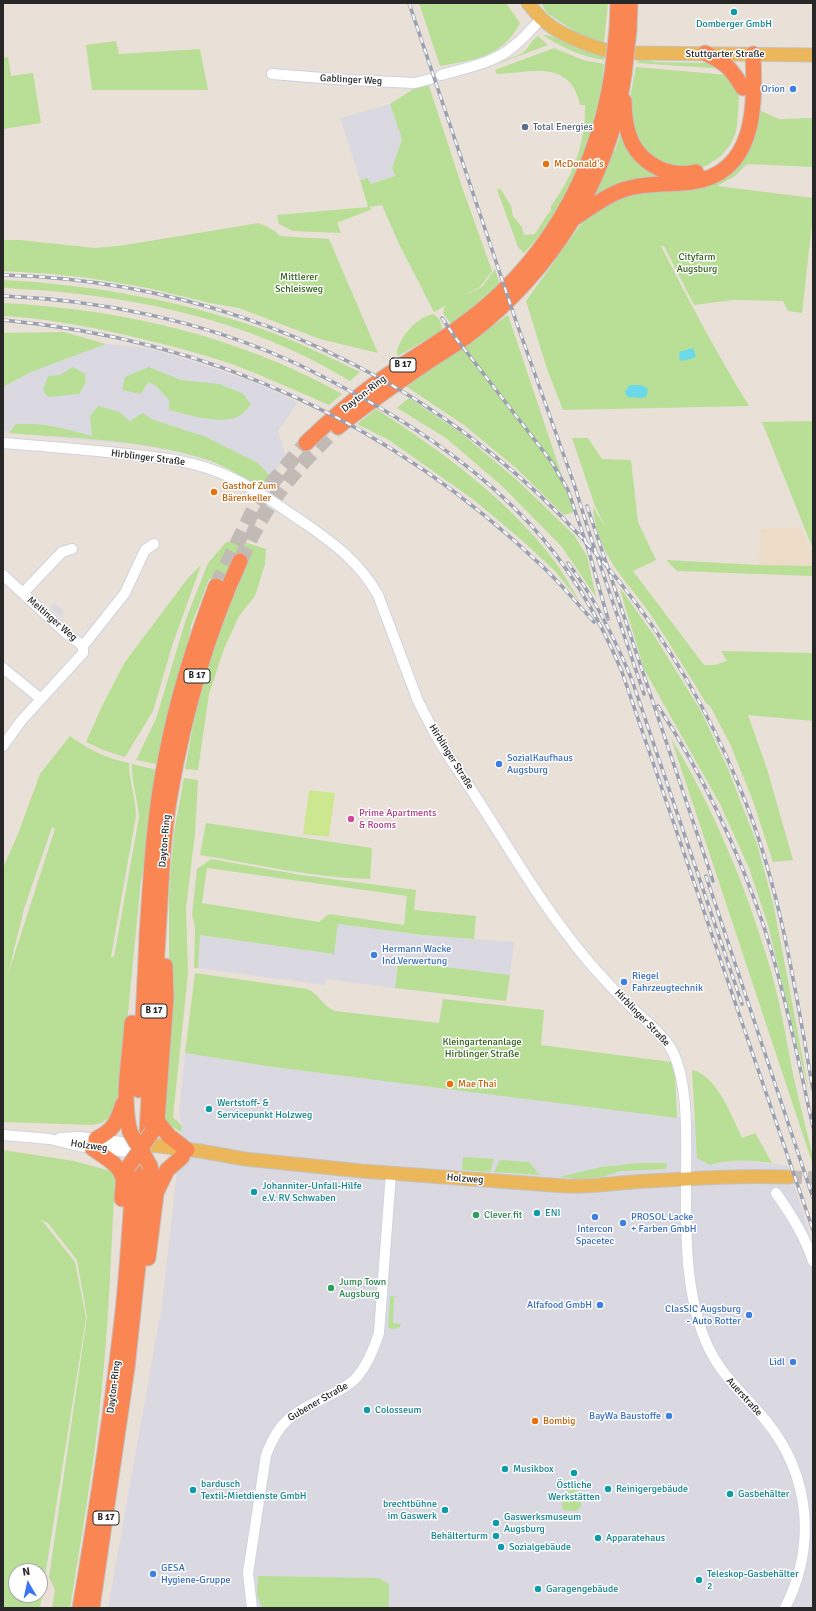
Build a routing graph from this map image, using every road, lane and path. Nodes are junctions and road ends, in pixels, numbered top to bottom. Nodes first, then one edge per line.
1 (528, 3) edge
2 (618, 3) edge
3 (630, 3) edge
4 (542, 19) junction
5 (623, 30) junction
6 (605, 50) dead end
7 (637, 53) dead end
8 (705, 53) junction
9 (748, 54) junction
10 (813, 55) edge
11 (272, 74) dead end
12 (441, 75) dead end
13 (620, 77) junction
14 (430, 79) dead end
15 (743, 88) junction
16 (573, 219) junction
17 (504, 297) junction
18 (338, 427) tunnel mouth
19 (3, 442) edge
20 (306, 443) tunnel mouth
21 (154, 544) dead end
22 (72, 549) dead end
23 (240, 561) tunnel mouth
24 (3, 576) edge
25 (216, 586) tunnel mouth
26 (23, 593) junction
27 (83, 646) junction
28 (3, 668) edge
29 (41, 699) junction
30 (3, 746) edge
31 (155, 891) junction
32 (125, 1099) junction
33 (3, 1135) edge
34 (94, 1144) junction
35 (140, 1149) junction
36 (184, 1153) junction
37 (391, 1173) junction
38 (789, 1178) tunnel mouth
39 (686, 1179) junction
40 (776, 1193) dead end
41 (156, 1194) junction
42 (813, 1261) edge
43 (122, 1365) junction
44 (80, 1608) edge
45 (92, 1608) edge
46 (252, 1608) edge
47 (785, 1608) edge

1 - 4 main road
2 - 5 highway, B 17
3 - 5 highway, B 17
4 - 6 main road
4 - 12 street
5 - 13 highway, B 17, bridge
7 - 8 main road, Stuttgarter Straße
8 - 9 main road, Stuttgarter Straße
8 - 15 highway
9 - 10 main road, Stuttgarter Straße
9 - 15 highway
9 - 16 highway
11 - 14 street, Gablinger Weg
13 - 15 highway
13 - 16 highway, B 17
13 - 17 highway, B 17
16 - 17 highway, B 17
17 - 18 highway, Dayton-Ring / B 17
17 - 20 highway, Dayton-Ring / B 17
19 - 39 street, Hirblinger Straße
21 - 27 street
22 - 26 street, Meitinger Weg
23 - 31 highway, Dayton-Ring / B 17
24 - 26 street, Meitinger Weg
25 - 31 highway, Dayton-Ring / B 17
26 - 27 street, Meitinger Weg
27 - 29 street, Meitinger Weg
28 - 29 street
29 - 30 street, Meitinger Weg
31 - 32 highway
31 - 35 highway, Dayton-Ring / B 17
31 - 35 highway
32 - 34 highway
32 - 35 highway
33 - 34 street, Holzweg
34 - 35 street, Holzweg
34 - 35 highway
35 - 36 main road, Holzweg
35 - 36 highway
35 - 41 highway
35 - 43 highway, Dayton-Ring / B 17
35 - 43 highway
36 - 37 main road, Holzweg
36 - 41 highway
37 - 39 main road, Holzweg
37 - 46 street, Gubener Straße
38 - 39 main road
39 - 47 street, Auerstraße
40 - 42 street
41 - 43 highway
43 - 44 highway, Dayton-Ring / B 17
43 - 45 highway, Dayton-Ring / B 17

